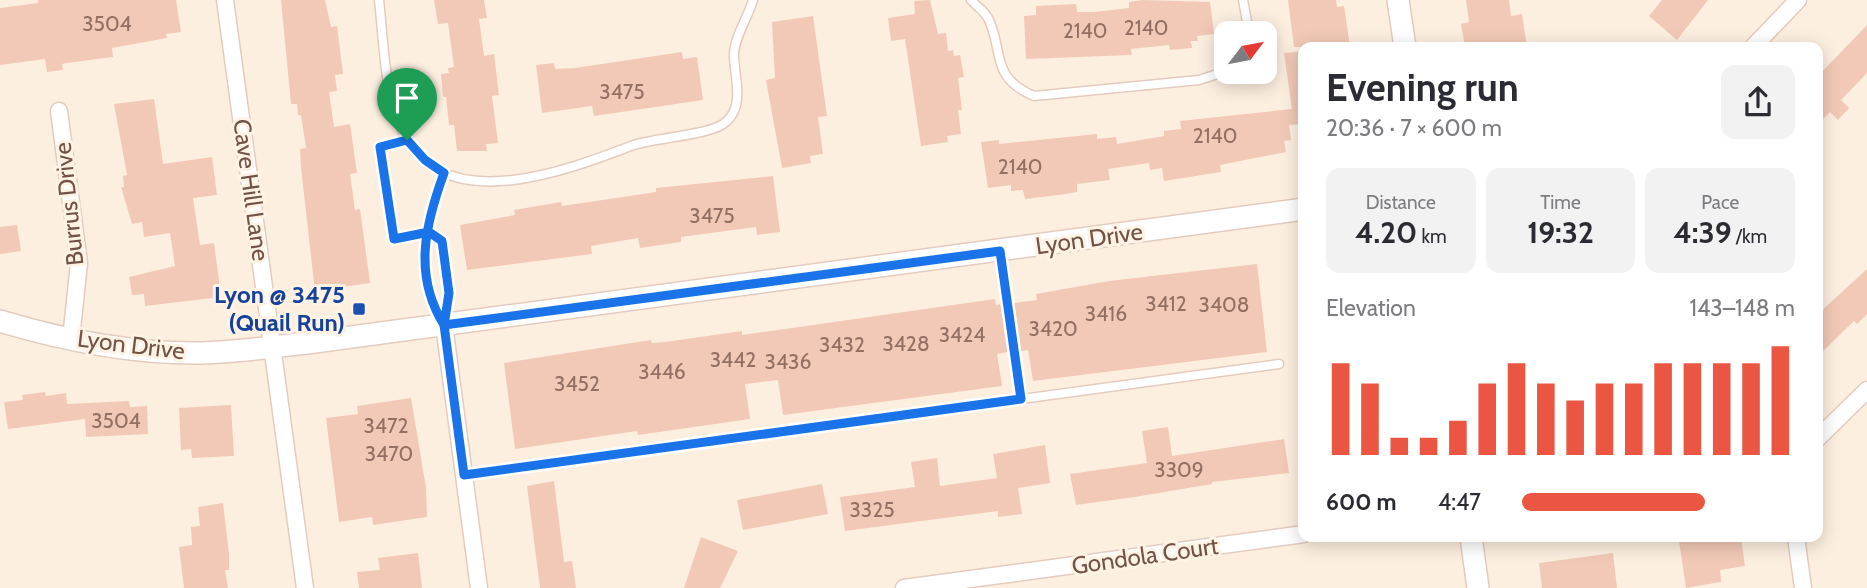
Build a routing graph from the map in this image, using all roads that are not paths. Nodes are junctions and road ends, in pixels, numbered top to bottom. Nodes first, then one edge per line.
1 (225, 0) edge
2 (379, 0) edge
3 (753, 0) edge
4 (971, 0) edge
5 (1243, 0) edge
6 (1398, 0) edge
7 (1798, 0) edge
8 (1246, 21) edge
9 (1404, 42) edge
10 (1758, 42) edge
11 (1214, 75) edge
12 (59, 111) dead end
13 (407, 140) junction
14 (444, 173) junction
15 (1298, 210) edge
16 (429, 232) junction
17 (1000, 251) junction
18 (0, 321) edge
19 (444, 325) junction
20 (71, 339) junction
21 (272, 346) junction
22 (1279, 363) dead end
23 (1867, 390) edge
24 (1021, 399) junction
25 (1823, 433) edge
26 (464, 475) junction
27 (1298, 535) edge
28 (1472, 542) edge
29 (1797, 542) edge
30 (305, 588) edge
31 (478, 588) edge
32 (904, 588) edge
33 (1478, 588) edge
34 (1803, 588) edge

1 - 21 street, Cave Hill Lane
2 - 13 lane
3 - 14 lane
4 - 11 lane
5 - 8 lane
6 - 9 street
7 - 10 street
12 - 20 street, Burrus Drive
13 - 14 lane
13 - 16 lane
14 - 16 lane
15 - 17 street, Lyon Drive
16 - 19 lane
16 - 19 lane
17 - 19 street, Lyon Drive
17 - 24 lane
18 - 20 street, Lyon Drive
19 - 21 street, Lyon Drive
19 - 26 street
20 - 21 street, Lyon Drive
21 - 30 street, Cave Hill Lane
22 - 24 lane
23 - 25 street
24 - 26 lane
26 - 31 street
27 - 32 street, Gondola Court
28 - 33 street
29 - 34 street

